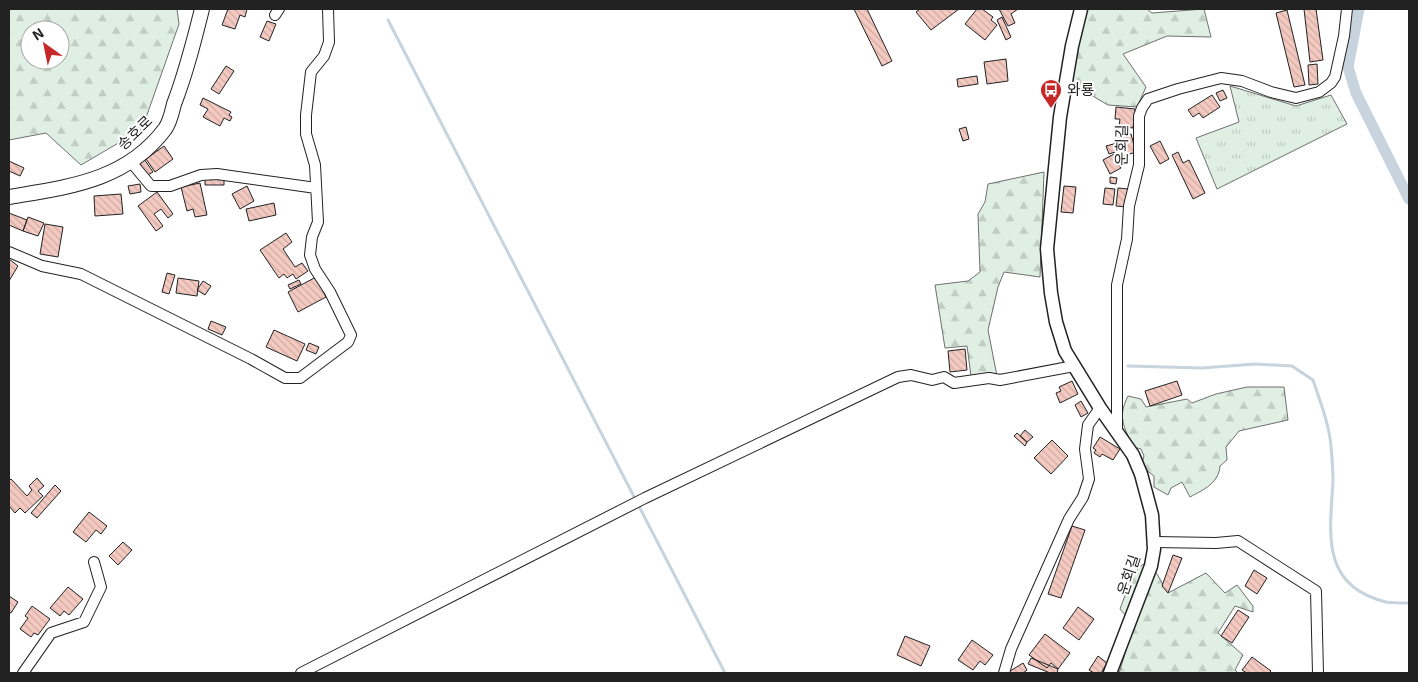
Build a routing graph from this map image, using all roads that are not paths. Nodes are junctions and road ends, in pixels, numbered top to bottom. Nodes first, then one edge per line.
1 (202, 9) edge
2 (328, 9) edge
3 (1081, 9) edge
4 (1347, 9) edge
5 (131, 162) junction
6 (316, 188) junction
7 (9, 197) edge
8 (9, 252) edge
9 (1074, 366) junction
10 (1100, 408) junction
11 (1117, 431) junction
12 (1154, 542) junction
13 (94, 562) dead end
14 (23, 673) edge
15 (301, 673) edge
16 (1004, 673) edge
17 (1110, 673) edge
18 (1318, 673) edge

1 - 5 main road, 송호로
2 - 6 street
3 - 9 street, 운회길
4 - 11 street, 운회길
5 - 6 street
5 - 7 main road, 송호로
6 - 8 street
9 - 10 street, 운회길
9 - 15 street
10 - 11 street, 운회길
10 - 16 street
11 - 12 street, 운회길
12 - 17 street, 운회길
12 - 18 street
13 - 14 street

